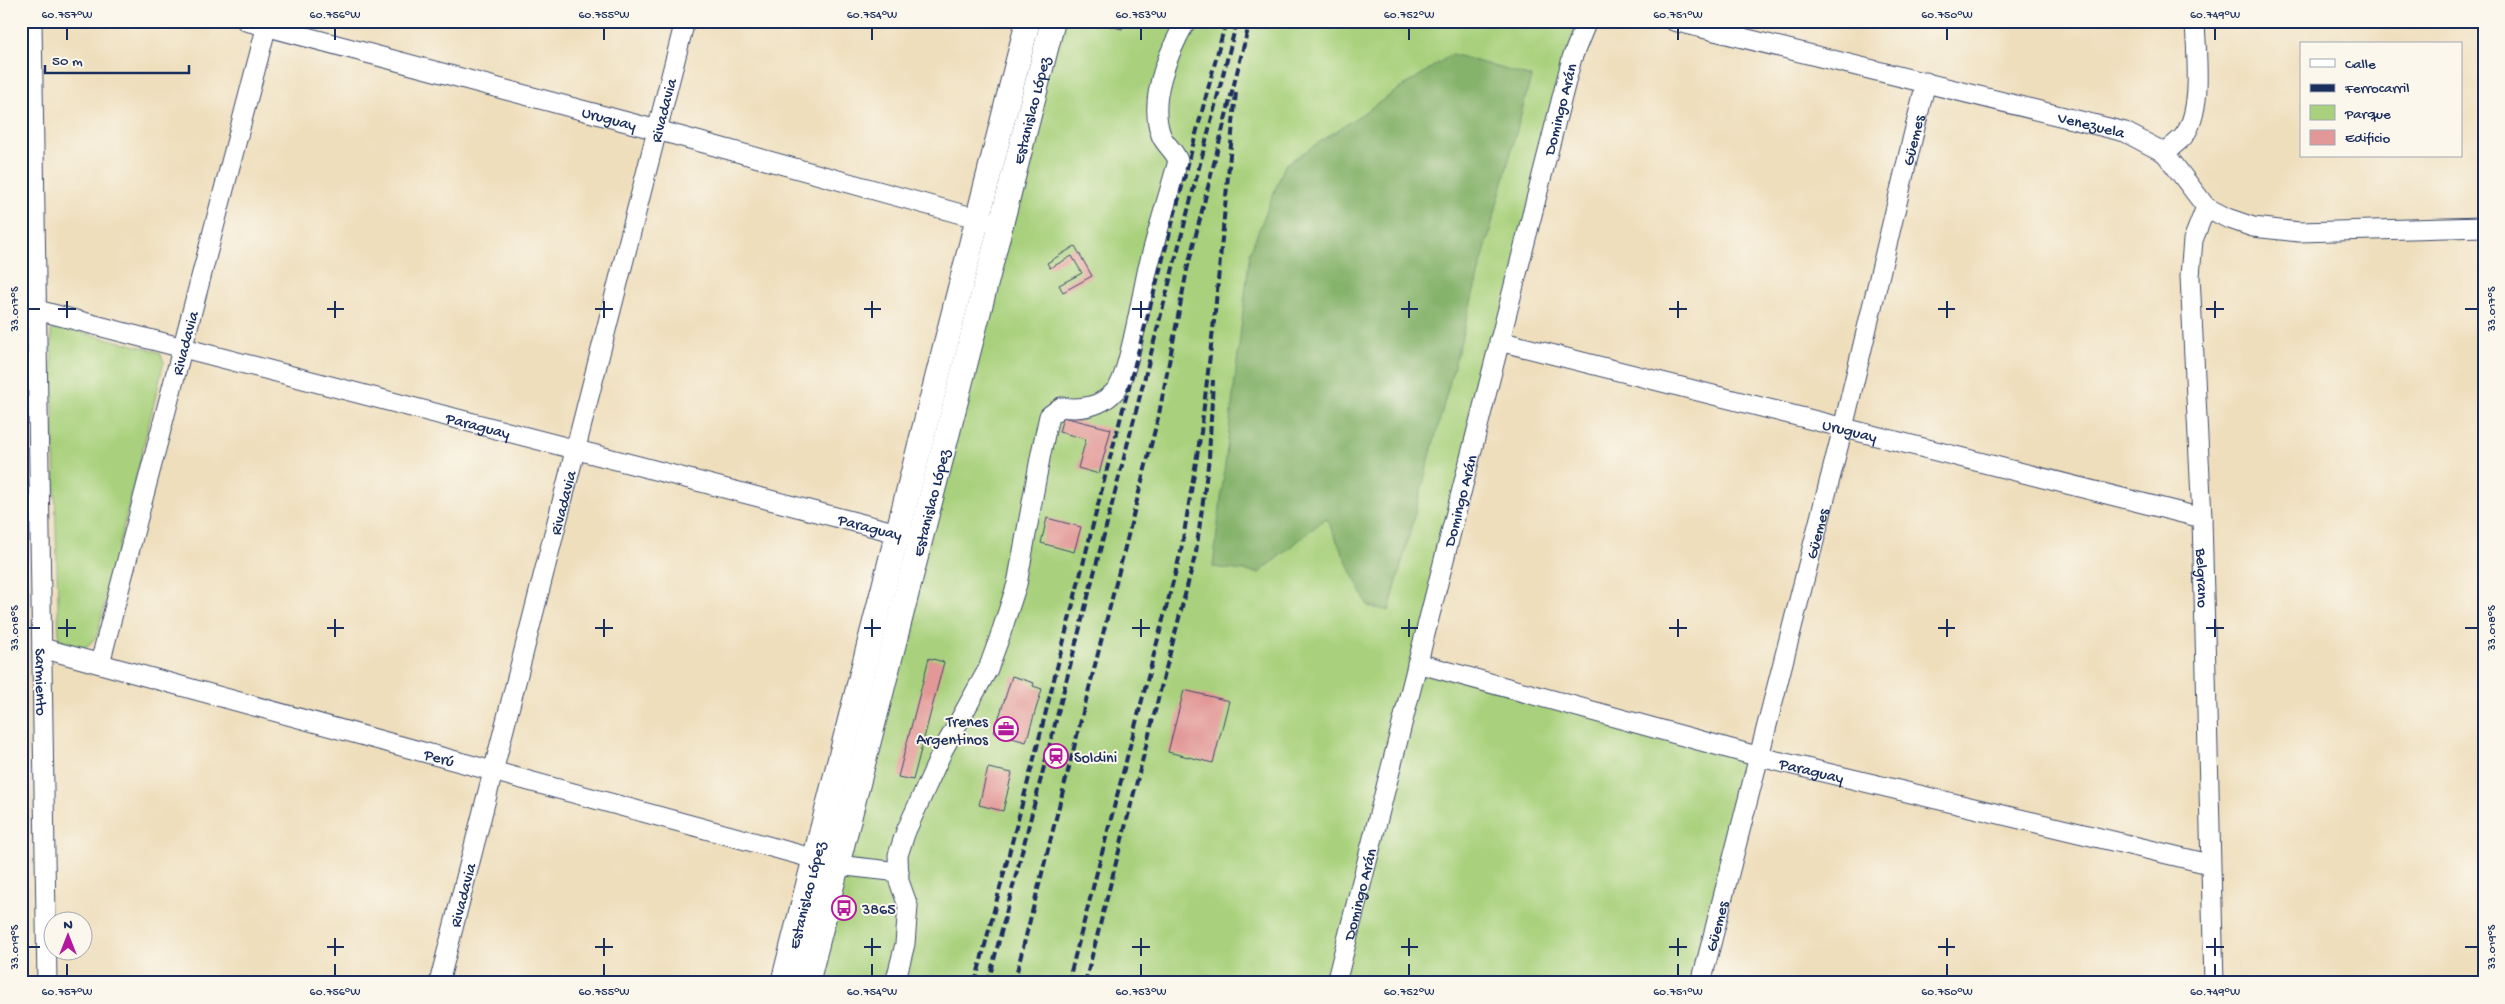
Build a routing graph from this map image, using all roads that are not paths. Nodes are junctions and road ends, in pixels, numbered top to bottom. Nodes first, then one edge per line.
1 (32, 21) edge
2 (246, 21) edge
3 (685, 21) edge
4 (1028, 21) edge
5 (1053, 21) edge
6 (1186, 21) edge
7 (1587, 21) edge
8 (1674, 21) edge
9 (2195, 21) edge
10 (267, 24) edge
11 (1926, 82) junction
12 (657, 130) junction
13 (2165, 152) junction
14 (2206, 207) junction
15 (978, 219) junction
16 (1001, 225) junction
17 (2484, 227) edge
18 (37, 310) junction
19 (1499, 341) junction
20 (183, 348) junction
21 (1843, 428) junction
22 (575, 450) junction
23 (2202, 518) junction
24 (897, 533) junction
25 (920, 539) junction
26 (42, 648) junction
27 (100, 663) junction
28 (1417, 663) junction
29 (1760, 757) junction
30 (494, 770) junction
31 (814, 859) junction
32 (2209, 864) junction
33 (837, 865) junction
34 (898, 872) junction
35 (47, 983) edge
36 (439, 983) edge
37 (782, 983) edge
38 (807, 983) edge
39 (896, 983) edge
40 (1336, 983) edge
41 (1701, 983) edge
42 (2214, 983) edge

1 - 18 street, Sarmiento
2 - 10 street, Uruguay
3 - 12 street, Rivadavia
4 - 15 main road, Estanislao López
5 - 16 main road, Estanislao López
6 - 34 street
7 - 19 street, Domingo Arán
8 - 11 street, Venezuela
9 - 13 street
10 - 12 street, Uruguay
10 - 20 street, Rivadavia
11 - 13 street, Venezuela
11 - 21 street, Güemes
12 - 15 street, Uruguay
12 - 22 street, Rivadavia
13 - 14 street, Venezuela
14 - 17 street, Venezuela
14 - 23 street, Belgrano
15 - 16 street, Uruguay
15 - 24 main road, Estanislao López
16 - 25 main road, Estanislao López
18 - 20 street, Paraguay
18 - 26 street, Sarmiento
19 - 21 street, Uruguay
19 - 28 street, Domingo Arán
20 - 22 street, Paraguay
20 - 27 street, Rivadavia
21 - 23 street, Uruguay
21 - 29 street, Güemes
22 - 24 street, Paraguay
22 - 30 street, Rivadavia
23 - 32 street, Belgrano
24 - 25 street, Paraguay
24 - 31 main road, Estanislao López
25 - 33 main road, Estanislao López
26 - 27 street, Perú
26 - 35 street, Sarmiento
27 - 30 street, Perú
28 - 29 street, Paraguay
28 - 40 street, Domingo Arán
29 - 32 street, Paraguay
29 - 41 street, Güemes
30 - 31 street, Perú
30 - 36 street, Rivadavia
31 - 33 street, Perú
31 - 37 main road, Estanislao López
32 - 42 street, Belgrano
33 - 34 street, Perú
33 - 38 main road, Estanislao López
34 - 39 street

